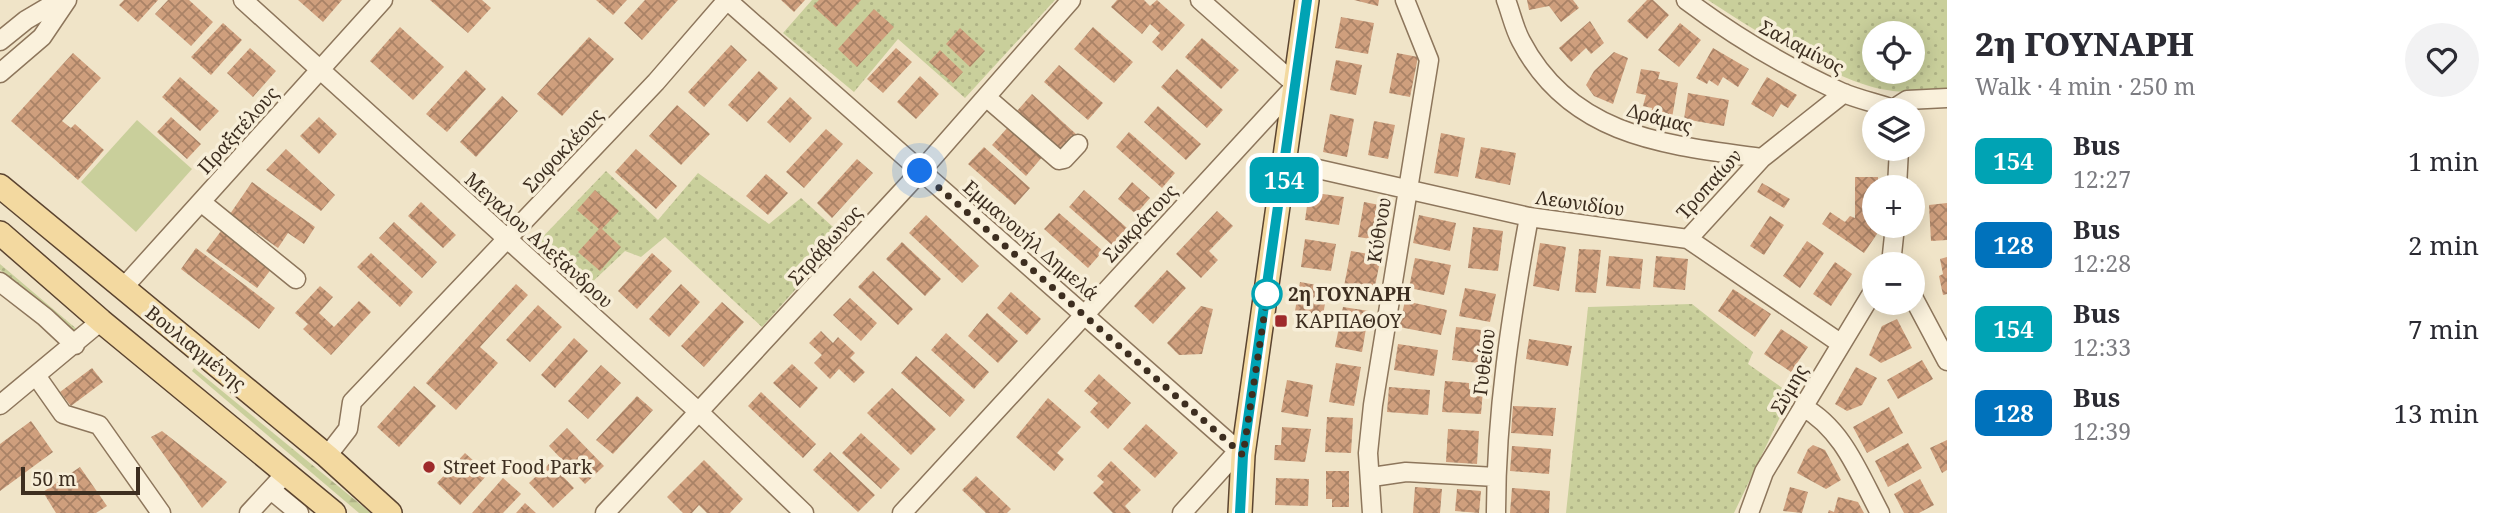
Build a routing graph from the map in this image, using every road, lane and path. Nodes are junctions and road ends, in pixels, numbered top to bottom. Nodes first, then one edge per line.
1 (60, 0) edge
2 (67, 0) edge
3 (243, 0) edge
4 (383, 0) edge
5 (727, 0) edge
6 (1071, 0) edge
7 (1200, 0) edge
8 (1307, 0) edge
9 (1405, 0) edge
10 (1506, 0) edge
11 (1686, 0) edge
12 (0, 41) edge
13 (320, 71) junction
14 (0, 73) edge
15 (1296, 85) junction
16 (1844, 93) junction
17 (986, 97) junction
18 (1947, 98) edge
19 (1862, 99) edge
20 (1925, 99) edge
21 (1078, 144) dead end
22 (1762, 158) junction
23 (1287, 162) junction
24 (920, 171) junction
25 (0, 186) edge
26 (1407, 190) junction
27 (201, 202) junction
28 (1529, 217) junction
29 (0, 233) edge
30 (1688, 239) junction
31 (507, 240) junction
32 (296, 279) dead end
33 (0, 282) edge
34 (123, 288) junction
35 (1862, 309) edge
36 (1084, 315) junction
37 (1923, 315) edge
38 (101, 321) junction
39 (1840, 343) junction
40 (75, 345) junction
41 (1947, 361) edge
42 (37, 377) junction
43 (0, 405) edge
44 (1803, 407) junction
45 (700, 412) junction
46 (1241, 453) junction
47 (327, 456) junction
48 (286, 473) junction
49 (1371, 477) junction
50 (1496, 477) junction
51 (271, 490) junction
52 (160, 513) edge
53 (249, 513) edge
54 (299, 513) edge
55 (334, 513) edge
56 (390, 513) edge
57 (605, 513) edge
58 (804, 513) edge
59 (902, 513) edge
60 (1182, 513) edge
61 (1240, 513) edge
62 (1372, 513) edge
63 (1496, 513) edge
64 (1749, 513) edge
65 (1881, 513) edge

1 - 12 street
2 - 14 street
3 - 13 street, Μεγαλου Αλεξάνδρου
4 - 13 street, Πραξιτέλους
5 - 24 street, Εμμανουήλ Δημελά
5 - 31 street, Σοφοκλέους
6 - 17 street, Στράβωνος
7 - 15 street
8 - 15 main road
9 - 26 street, Κύθνου
10 - 22 street, Δράμας
11 - 16 street, Σαλαμίνος
13 - 27 street, Πραξιτέλους
13 - 31 street, Μεγαλου Αλεξάνδρου
15 - 23 main road
15 - 36 street, Σωκράτους
16 - 19 street, Σαλαμίνος
16 - 22 street
17 - 21 street
17 - 24 street, Στράβωνος
18 - 20 street, Σαλαμίνος
22 - 30 street, Τροπαίων
23 - 26 street, Λεωνιδίου
23 - 46 main road
24 - 36 street, Εμμανουήλ Δημελά
24 - 45 street, Στράβωνος
25 - 34 main road, Βουλιαγμένης
26 - 28 street, Λεωνιδίου
26 - 49 street, Κύθνου
27 - 32 street
27 - 34 street, Πραξιτέλους
28 - 30 street, Λεωνιδίου
28 - 50 street, Γυθείου
29 - 38 main road, Βουλιαγμένης
30 - 39 street, Λεωνιδίου
31 - 45 street, Μεγαλου Αλεξάνδρου
31 - 47 street, Σοφοκλέους
33 - 40 street
34 - 47 main road, Βουλιαγμένης
35 - 39 street, Σύμης
36 - 46 street, Εμμανουήλ Δημελά
36 - 59 street, Σωκράτους
37 - 41 street
38 - 40 street
38 - 48 main road, Βουλιαγμένης
39 - 44 street, Σύμης
40 - 42 street
42 - 43 street
42 - 52 street
44 - 64 street, Σύμης
44 - 65 street
45 - 57 street, Στράβωνος
45 - 58 street, Μεγαλου Αλεξάνδρου
46 - 60 street
46 - 61 main road
47 - 56 main road, Βουλιαγμένης
48 - 51 street
48 - 55 main road, Βουλιαγμένης
49 - 50 street
49 - 62 street, Κύθνου
50 - 63 street, Γυθείου
51 - 53 street
51 - 54 street

